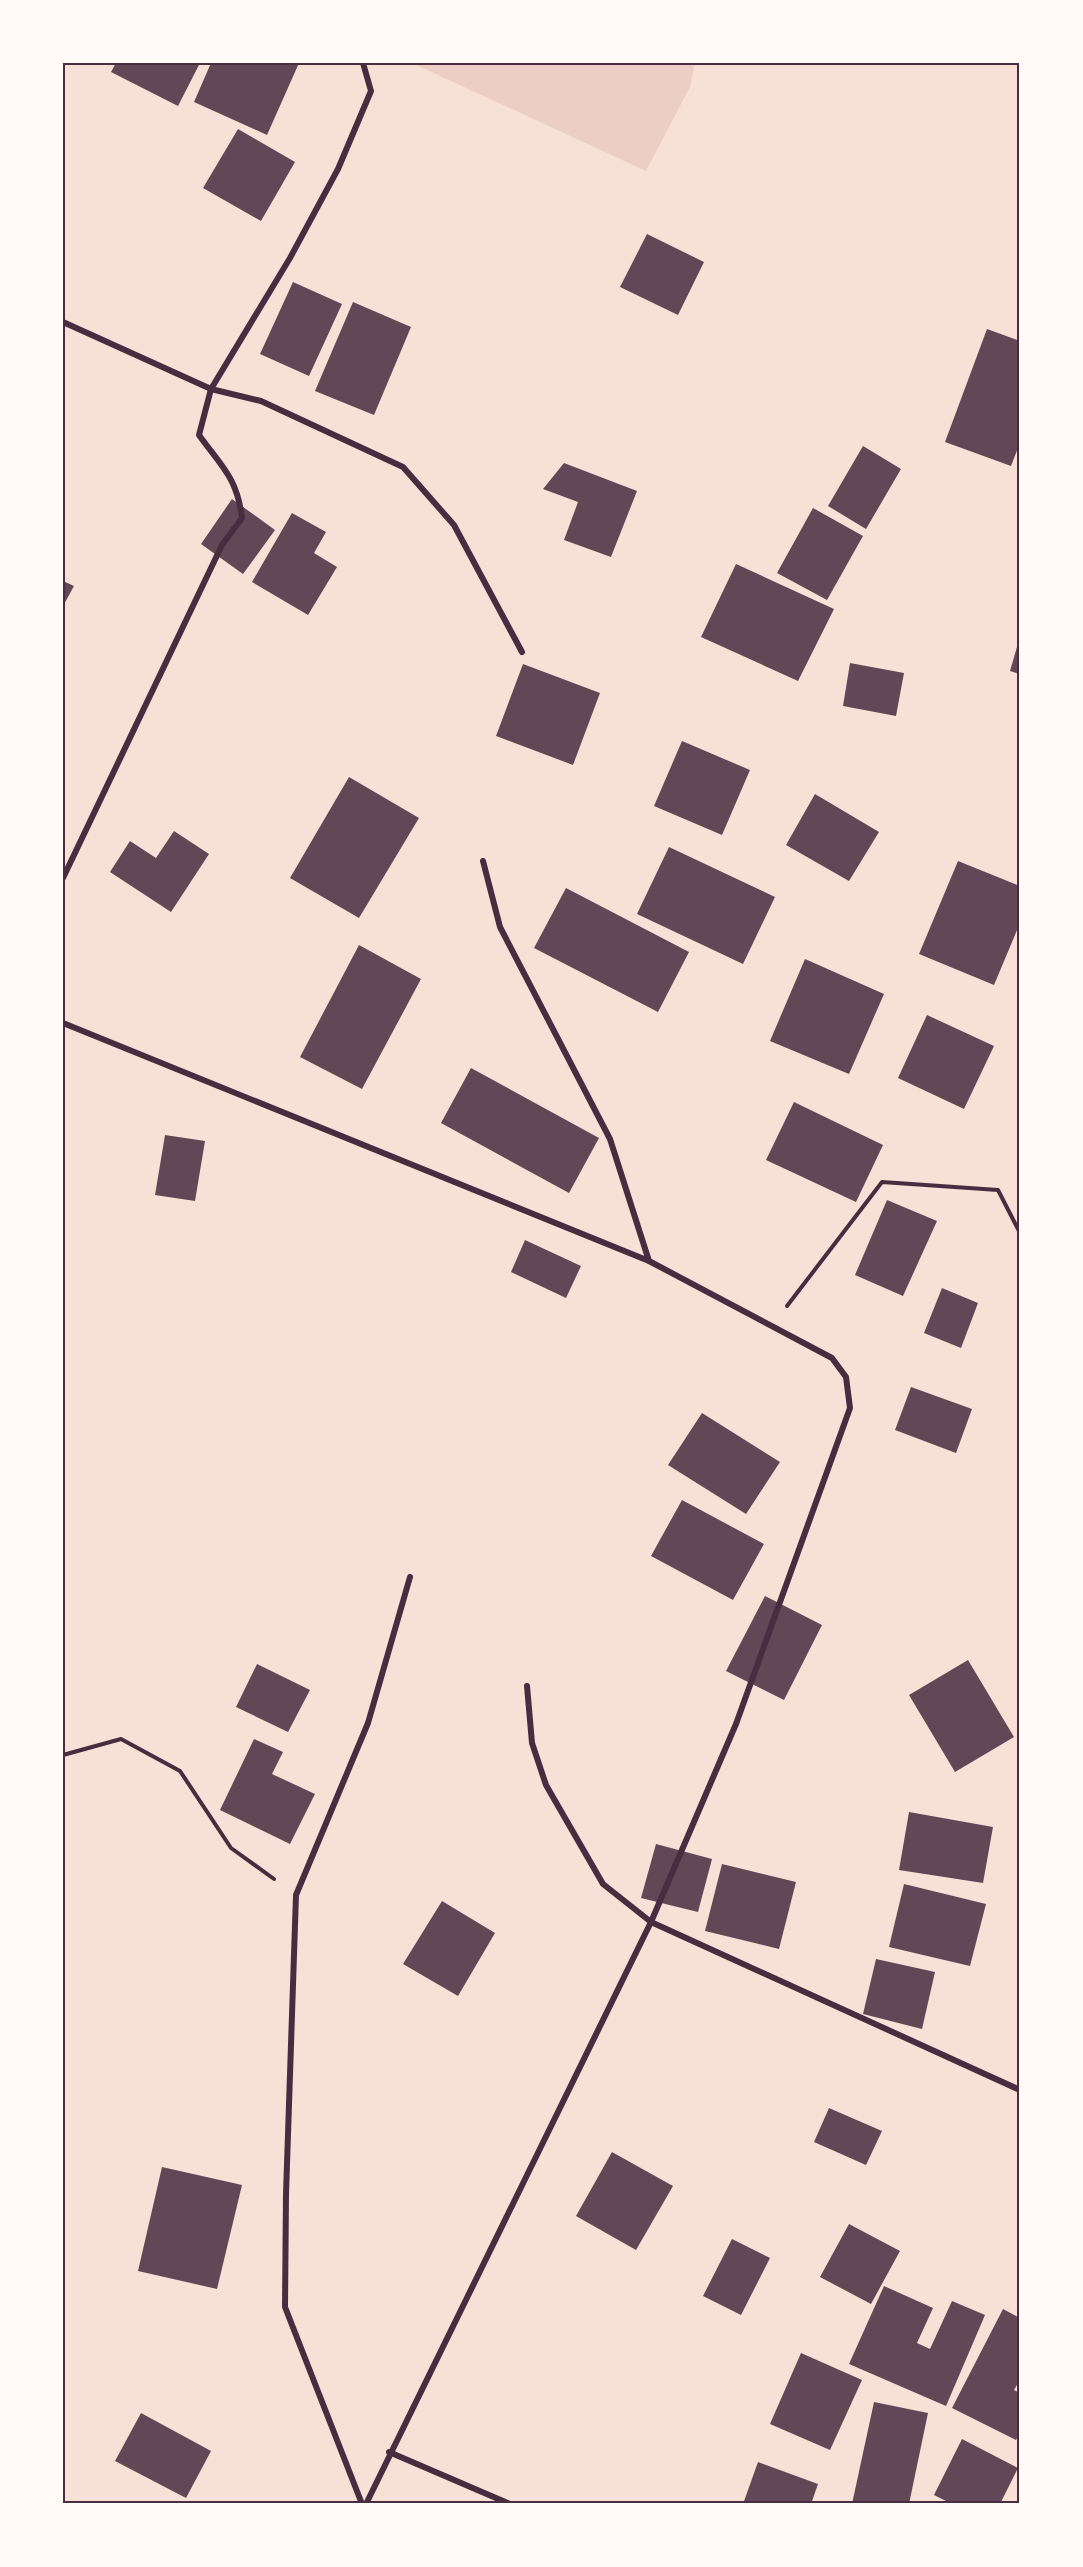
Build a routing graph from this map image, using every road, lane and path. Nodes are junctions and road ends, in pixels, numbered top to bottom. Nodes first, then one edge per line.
1 (363, 63) edge
2 (63, 322) edge
3 (211, 389) junction
4 (522, 652) dead end
5 (483, 861) dead end
6 (63, 878) edge
7 (63, 1023) edge
8 (1020, 1233) edge
9 (649, 1261) junction
10 (770, 1328) junction
11 (410, 1577) dead end
12 (528, 1686) dead end
13 (63, 1755) edge
14 (296, 1895) junction
15 (651, 1922) junction
16 (1020, 2090) edge
17 (389, 2452) junction
18 (364, 2504) edge
19 (510, 2504) edge

1 - 3 street
2 - 3 street
3 - 4 street
3 - 6 street
5 - 9 street
7 - 9 street
8 - 10 path
9 - 10 street
10 - 15 street
11 - 14 street
12 - 15 street
13 - 14 path
14 - 18 street
15 - 16 street
15 - 17 street
17 - 18 street
17 - 19 street

